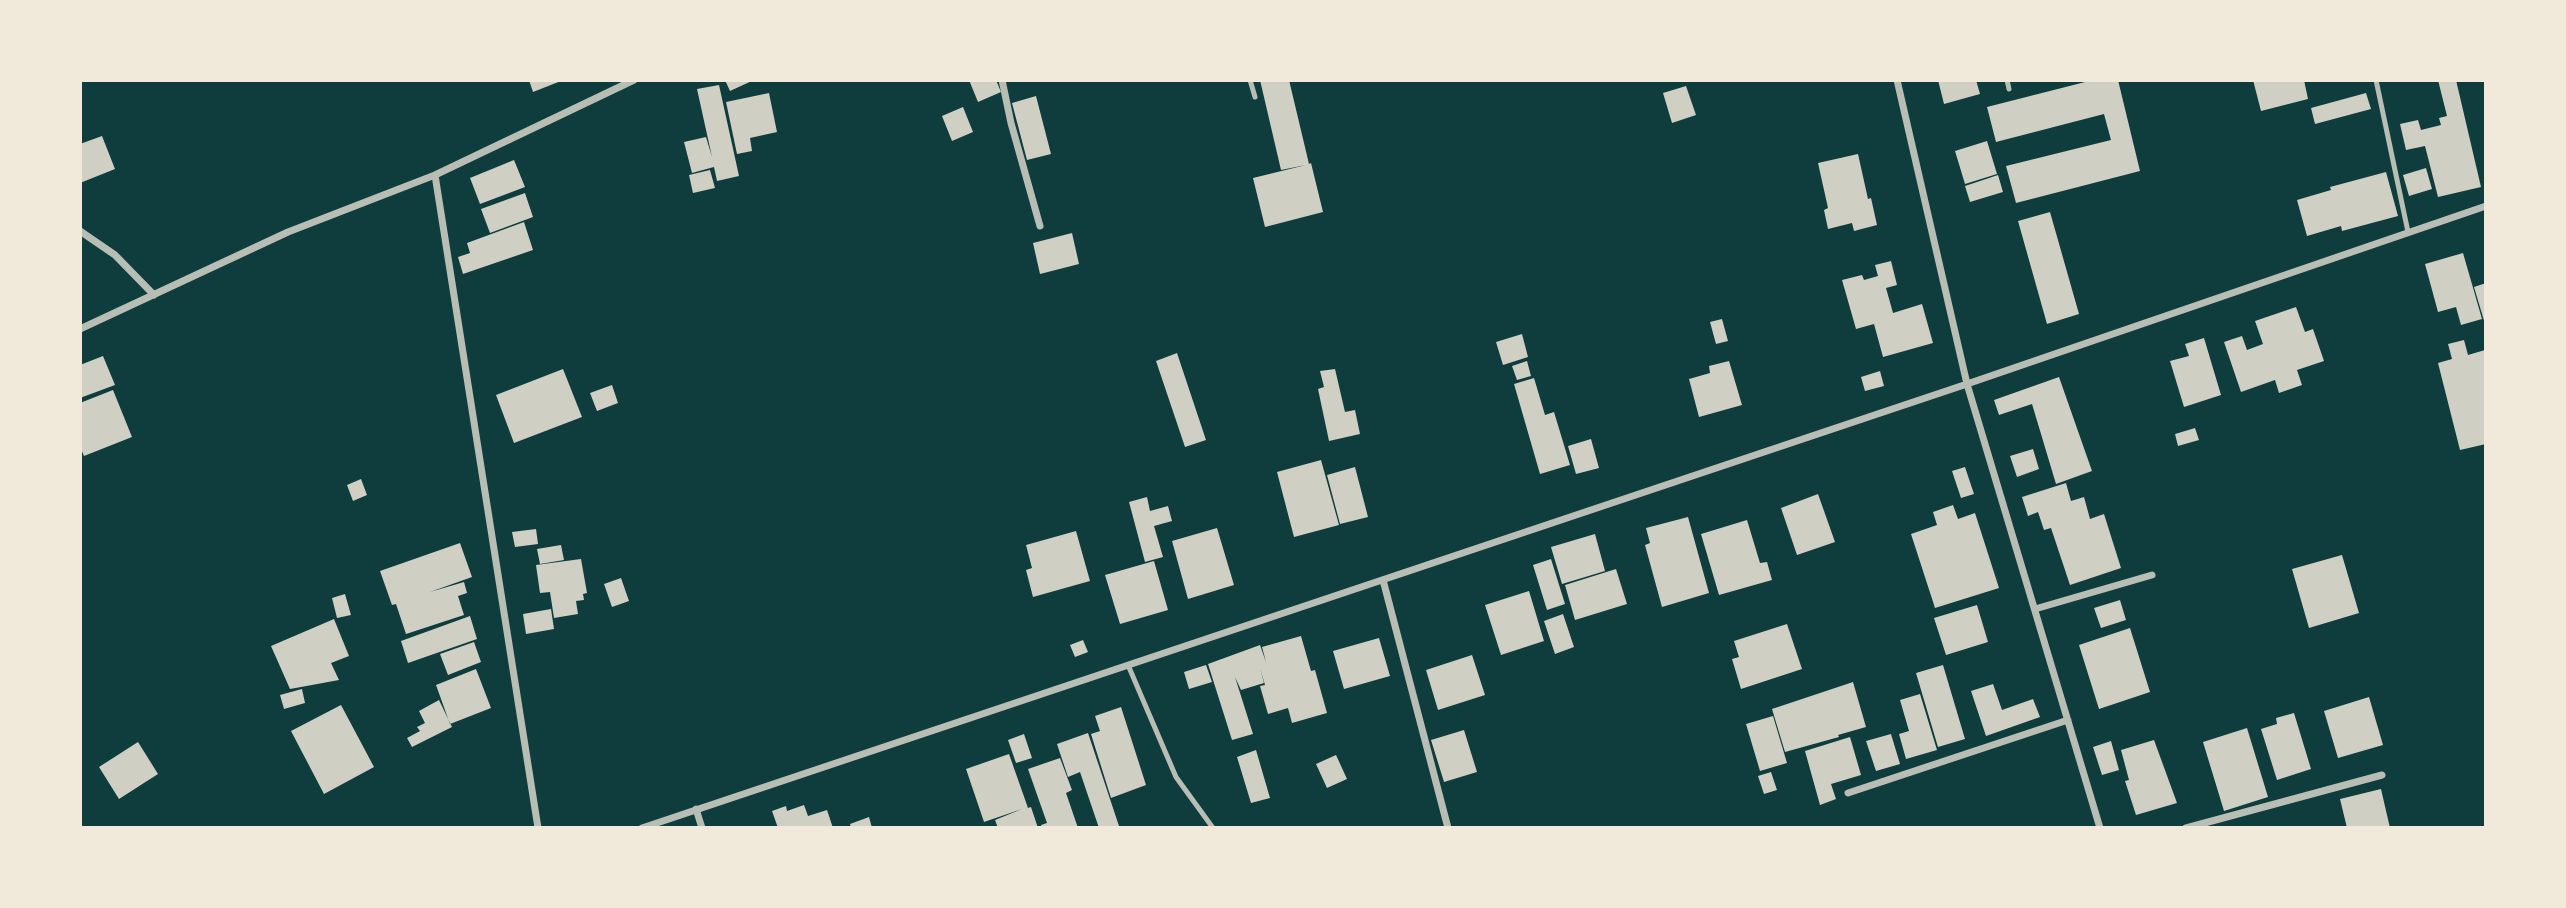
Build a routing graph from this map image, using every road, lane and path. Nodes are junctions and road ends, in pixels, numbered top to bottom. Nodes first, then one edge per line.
1 (634, 80) edge
2 (1002, 80) edge
3 (1250, 80) edge
4 (1897, 80) edge
5 (2007, 80) edge
6 (2376, 80) edge
7 (2009, 89) dead end
8 (1255, 97) dead end
9 (435, 175) junction
10 (2486, 206) edge
11 (1040, 226) dead end
12 (80, 231) edge
13 (2408, 232) junction
14 (154, 295) junction
15 (80, 329) edge
16 (1967, 384) junction
17 (2152, 575) dead end
18 (1383, 580) junction
19 (2035, 609) junction
20 (1128, 665) junction
21 (2068, 720) junction
22 (2382, 775) dead end
23 (1847, 793) dead end
24 (696, 809) junction
25 (538, 828) edge
26 (642, 828) edge
27 (702, 828) edge
28 (1213, 828) edge
29 (1448, 828) edge
30 (2100, 828) edge
31 (2186, 828) edge

1 - 9 street
2 - 11 street
3 - 8 lane
4 - 16 street
5 - 7 lane
6 - 13 lane
9 - 14 street
9 - 25 street
10 - 13 street
12 - 14 street
13 - 16 street
14 - 15 street
16 - 18 street
16 - 19 street
17 - 19 street
18 - 20 street
18 - 29 street
19 - 21 street
20 - 24 street
20 - 28 lane
21 - 23 street
21 - 30 street
22 - 31 street
24 - 26 street
24 - 27 street

